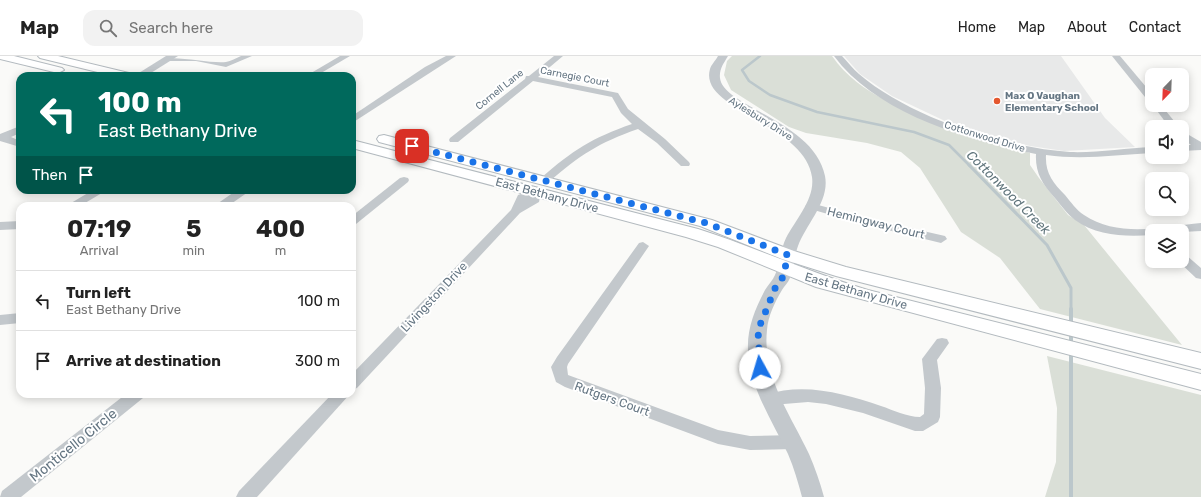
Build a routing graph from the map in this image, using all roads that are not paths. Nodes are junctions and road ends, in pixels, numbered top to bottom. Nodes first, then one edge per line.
1 (0, 56) edge
2 (44, 56) edge
3 (248, 56) edge
4 (346, 56) edge
5 (452, 56) edge
6 (558, 56) edge
7 (722, 56) edge
8 (838, 56) edge
9 (1116, 56) edge
10 (172, 58) edge
11 (66, 72) edge
12 (112, 72) edge
13 (146, 72) edge
14 (317, 72) edge
15 (529, 78) junction
16 (1145, 91) edge
17 (1162, 112) edge
18 (356, 117) edge
19 (1168, 120) edge
20 (639, 125) junction
21 (16, 131) edge
22 (356, 132) edge
23 (1, 138) edge
24 (1189, 139) edge
25 (454, 140) dead end
26 (16, 143) edge
27 (356, 145) edge
28 (1201, 147) edge
29 (1189, 148) edge
30 (1145, 150) edge
31 (1040, 151) junction
32 (685, 164) dead end
33 (404, 180) dead end
34 (540, 186) junction
35 (94, 194) edge
36 (239, 194) edge
37 (79, 202) edge
38 (226, 202) edge
39 (811, 206) junction
40 (356, 219) edge
41 (16, 225) edge
42 (0, 226) edge
43 (1201, 228) edge
44 (1189, 229) edge
45 (1145, 232) edge
46 (941, 239) dead end
47 (643, 246) dead end
48 (786, 262) junction
49 (1189, 264) edge
50 (1201, 275) edge
51 (16, 318) edge
52 (0, 320) edge
53 (942, 343) dead end
54 (1124, 352) junction
55 (1201, 361) edge
56 (356, 380) edge
57 (1201, 382) edge
58 (132, 398) edge
59 (338, 398) edge
60 (772, 399) junction
61 (794, 442) junction
62 (9, 494) edge
63 (244, 497) edge
64 (813, 497) edge

1 - 11 main road
2 - 12 main road
3 - 10 street
4 - 14 street
5 - 18 street
6 - 15 street, Cornell Lane
7 - 39 street, Aylesbury Drive
8 - 31 street, Cottonwood Drive
9 - 16 street
10 - 13 street
15 - 20 street, Carnegie Court
15 - 25 street, Cornell Lane
17 - 19 street
20 - 32 street, Carnegie Court
20 - 34 street, Livingston Drive
21 - 23 street
22 - 34 main road, East Bethany Drive
23 - 26 street
24 - 28 street
27 - 34 main road, East Bethany Drive
28 - 29 street
30 - 31 street, Cottonwood Drive
31 - 45 street
33 - 40 street
34 - 48 main road, East Bethany Drive
34 - 56 street, Livingston Drive
35 - 37 street
36 - 38 street
39 - 46 street, Hemingway Court
39 - 48 street, Aylesbury Drive
41 - 42 street
43 - 44 street
47 - 61 street, Rutgers Court
48 - 54 main road, East Bethany Drive
48 - 60 street, Aylesbury Drive
49 - 50 street
51 - 52 street
53 - 60 street
54 - 55 main road, East Bethany Drive
54 - 57 main road, East Bethany Drive
58 - 62 street, Monticello Circle
59 - 63 street
60 - 61 street, Aylesbury Drive
61 - 64 street, Aylesbury Drive

